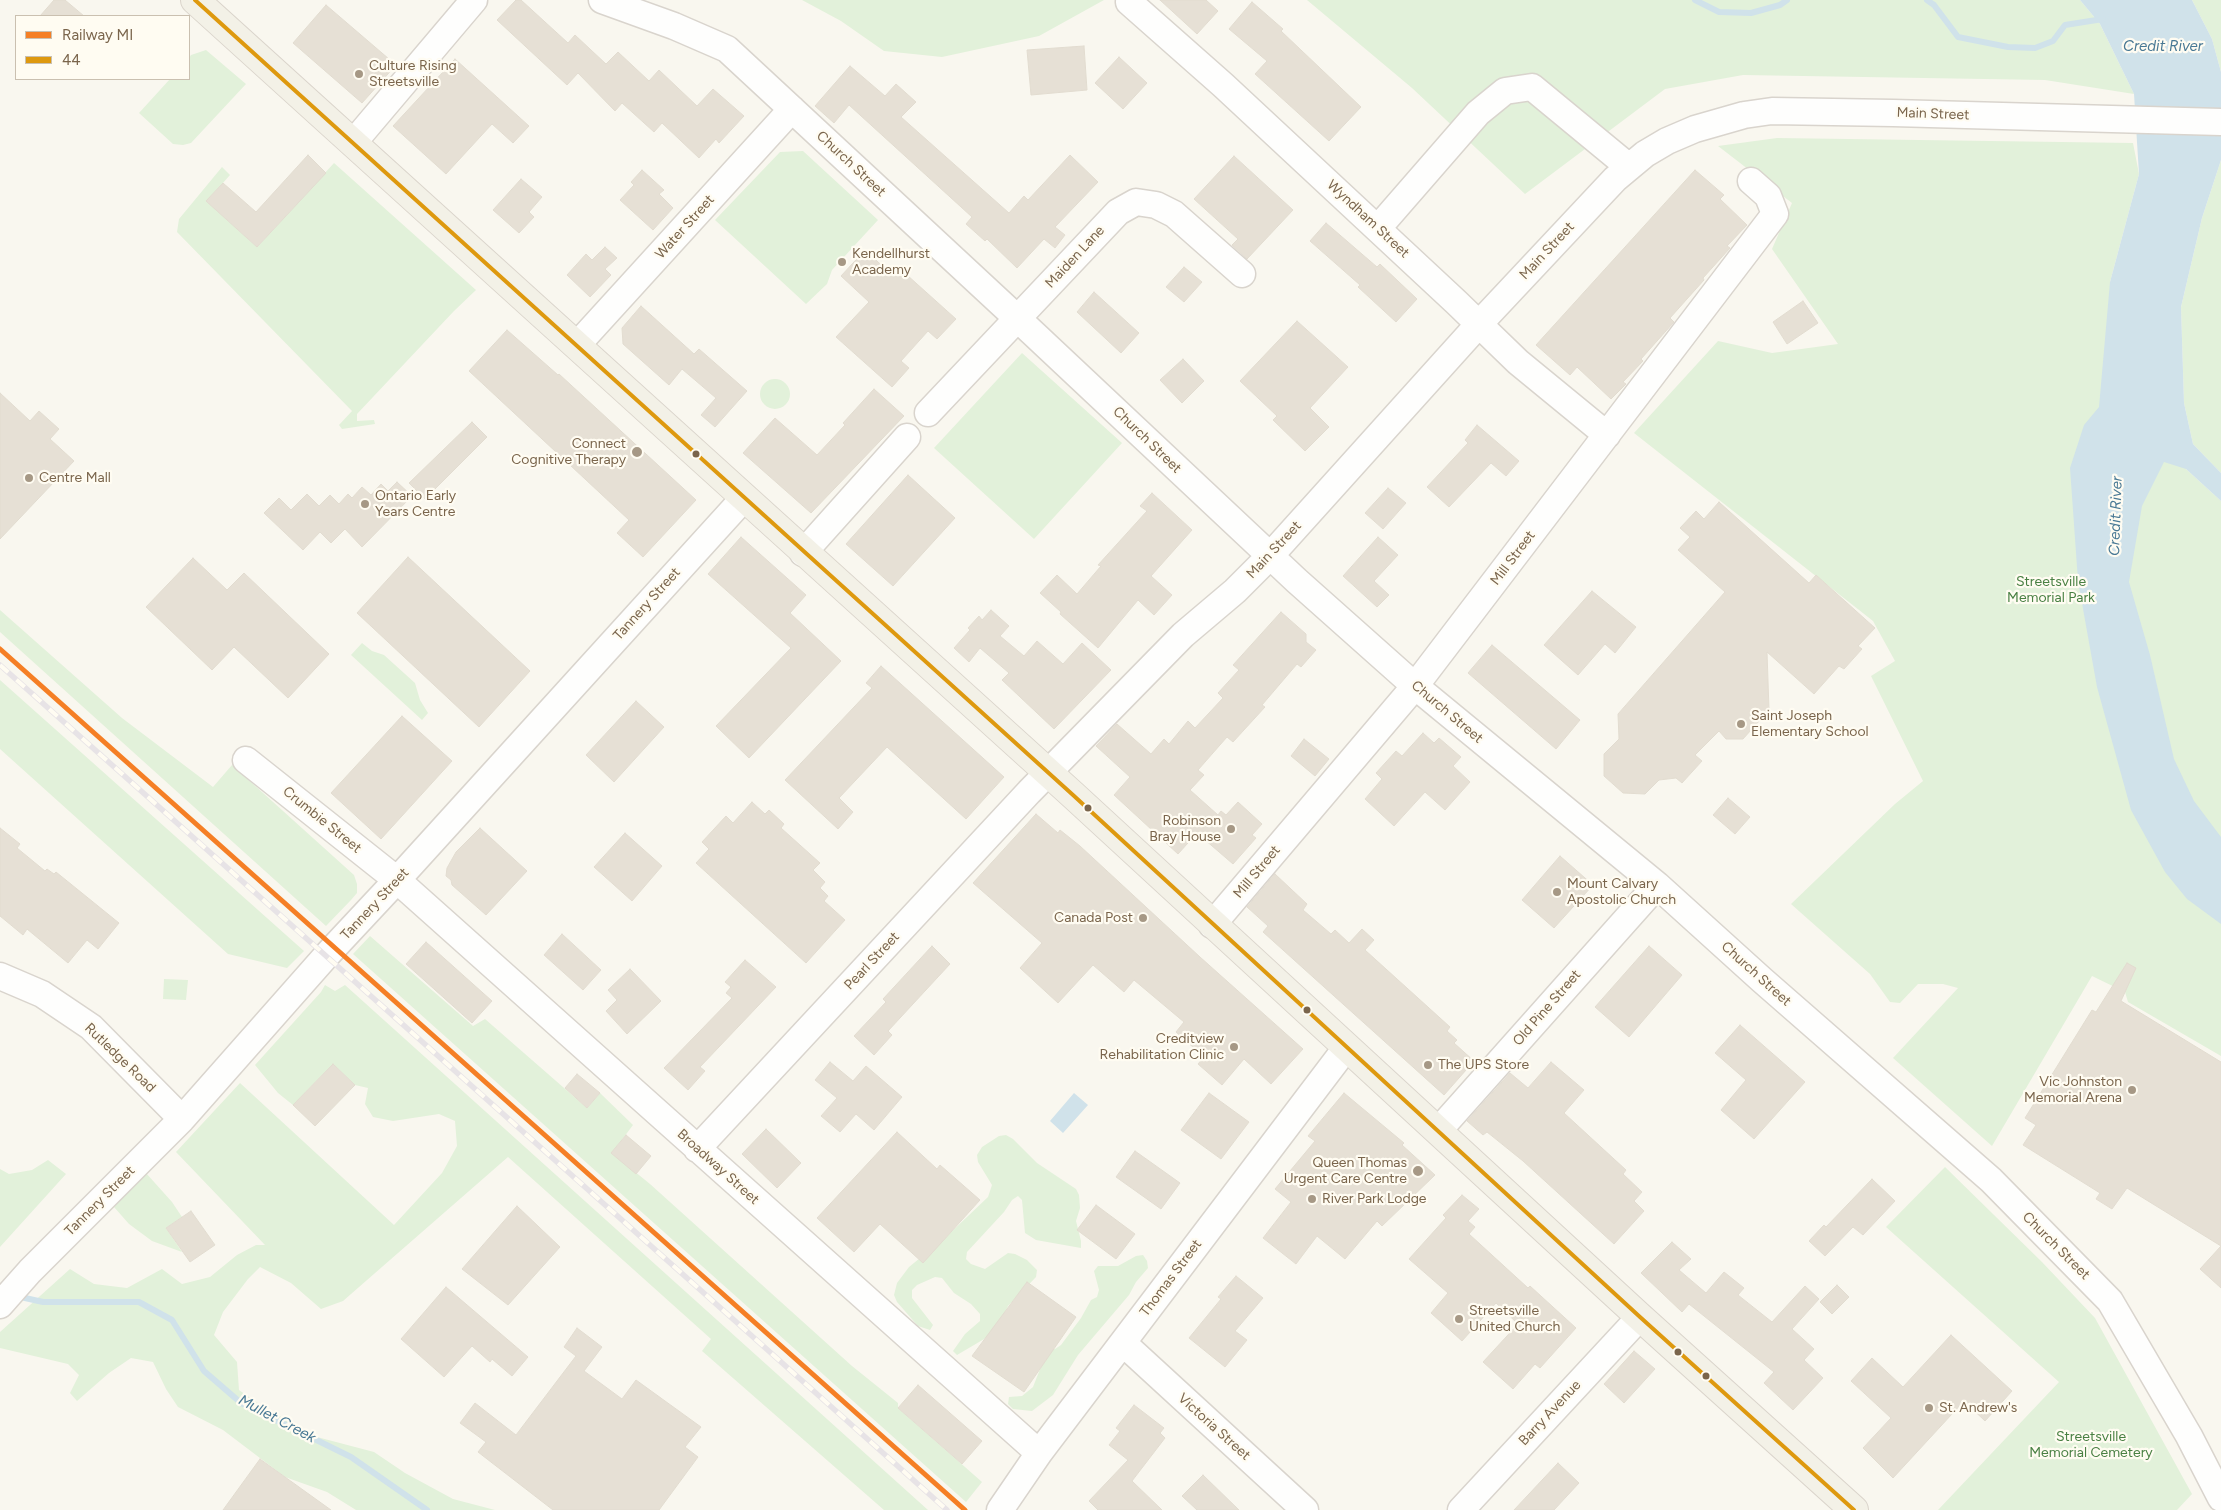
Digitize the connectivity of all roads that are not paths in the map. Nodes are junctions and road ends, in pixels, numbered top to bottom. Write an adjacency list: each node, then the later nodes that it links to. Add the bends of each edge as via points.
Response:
1 (195, 0): 7 (main road)
2 (474, 0): 7 (street)
3 (602, 0): 5 (street, Church Street, via 726,49)
4 (1129, 2): 10 (street, Wyndham Street)
5 (792, 110): 12 (street, Church Street); 14 (street, Water Street)
6 (2221, 122): 8 (street, Main Street, via 1772,111 1695,129 1644,154)
7 (353, 143): 14 (main road)
8 (1629, 167): 10 (street, via 1532,86 1505,91 1478,113); 13 (street, Main Street, via 1615,178)
9 (1751, 181): 16 (street, Mill Street, via 1768,196 1775,214)
10 (1378, 228): 13 (street, Wyndham Street)
11 (1242, 274): 12 (street, Maiden Lane, via 1174,214 1156,205 1136,202 1118,212)
12 (1018, 319): 15 (street, Maiden Lane); 20 (street, Church Street)
13 (1480, 324): 16 (street, Wyndham Street, via 1518,362); 20 (street, Main Street)
14 (577, 345): 18 (main road)
15 (928, 413)
16 (1607, 435): 21 (street, Mill Street)
17 (907, 437): 19 (street)
18 (744, 498): 19 (main road); 24 (street, Tannery Street)
19 (803, 553): 23 (main road)
20 (1270, 556): 21 (street, Church Street); 23 (street, Main Street, via 1235,592 1183,635)
21 (1415, 686): 25 (street, Church Street); 26 (street, Mill Street)
22 (246, 760): 24 (street, Crumbie Street)
23 (1048, 773): 26 (main road); 31 (street, Pearl Street)
24 (397, 880): 29 (street, Tannery Street); 31 (street, Broadway Street)
25 (1657, 885): 30 (street, Old Pine Street); 36 (street, Church Street, via 1991,1180 2104,1293 2189,1436)
26 (1212, 925): 28 (main road)
27 (0, 976): 29 (street, Rutledge Road, via 42,994 91,1027)
28 (1346, 1048): 30 (main road); 34 (street, Thomas Street)
29 (182, 1119): 32 (street, Tannery Street)
30 (1438, 1132): 33 (main road)
31 (697, 1149): 35 (street, Broadway Street)
32 (0, 1305)
33 (1640, 1317): 39 (street, Barry Avenue); 40 (main road)
34 (1123, 1343): 35 (street, Thomas Street); 38 (street, Victoria Street)
35 (1039, 1454): 37 (street, Thomas Street)
36 (2221, 1498)
37 (1000, 1510)
38 (1305, 1510)
39 (1461, 1510)
40 (1854, 1510)

